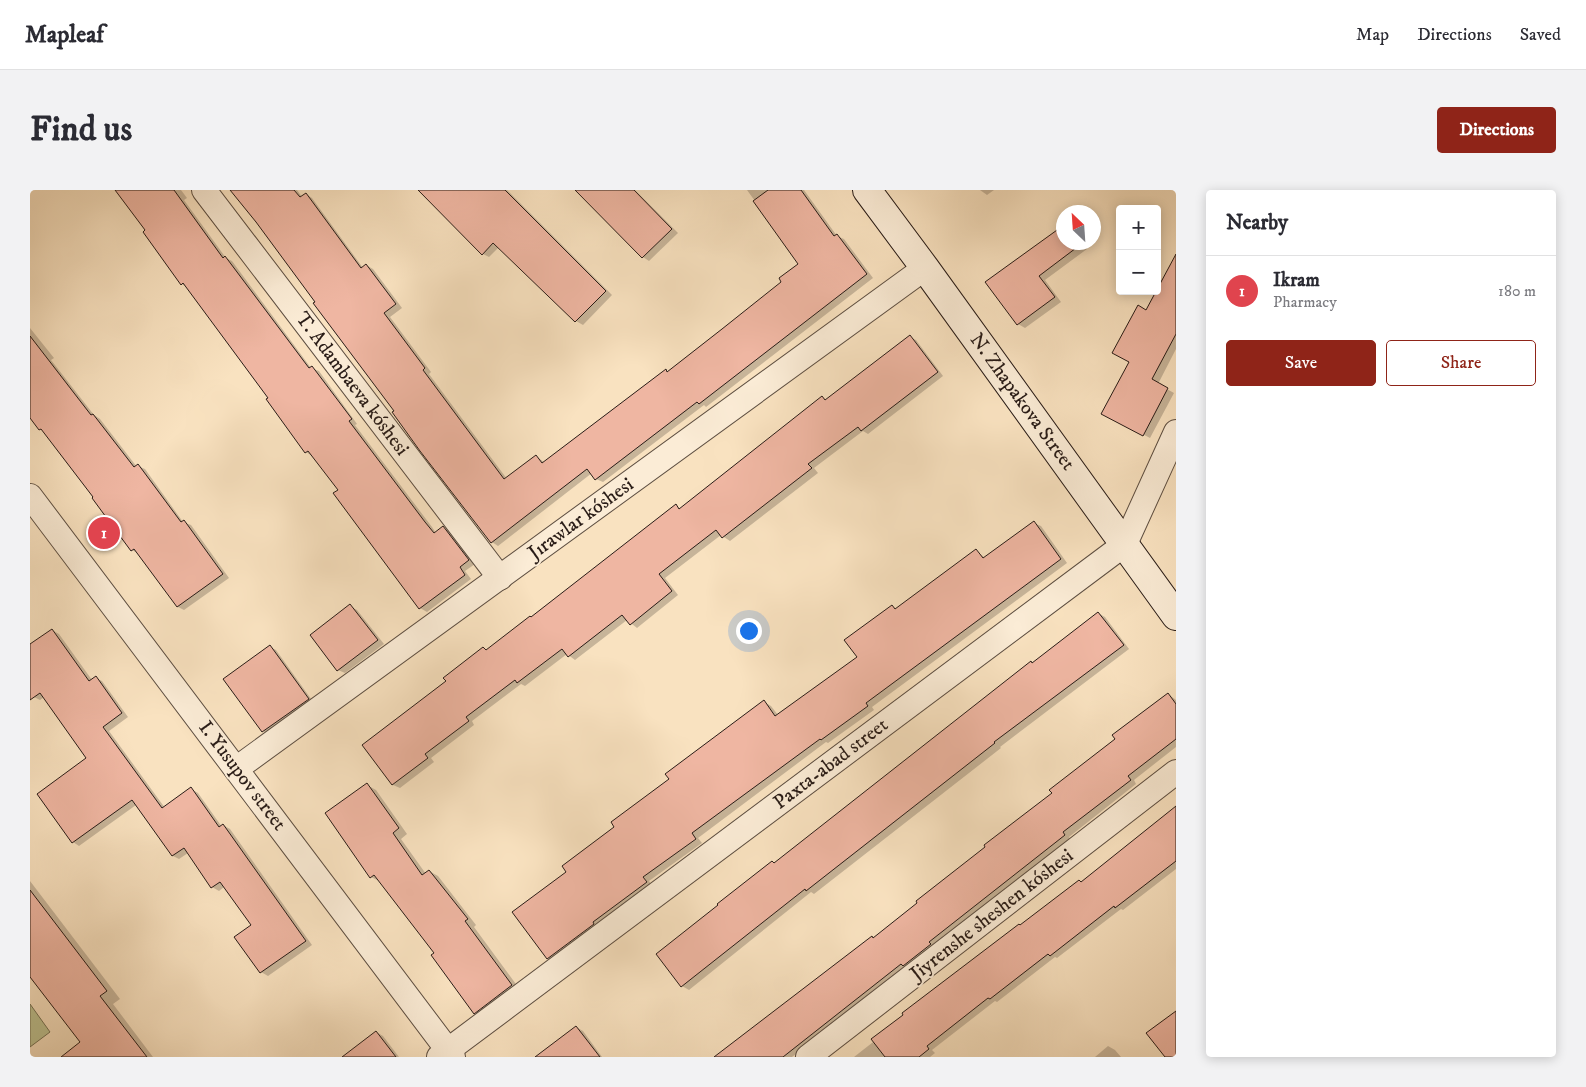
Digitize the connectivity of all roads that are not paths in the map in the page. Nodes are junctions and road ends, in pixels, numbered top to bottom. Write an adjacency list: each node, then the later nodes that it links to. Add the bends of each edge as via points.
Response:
1 (204, 190): 7 (street, T. Adambaeva kóshesi)
2 (867, 190): 3 (main road, N. Zhapakova Street)
3 (926, 268): 6 (main road, N. Zhapakova Street); 7 (street, Jırawlar kóshesi)
4 (1176, 432): 6 (street, Paxta-abad street)
5 (30, 496): 9 (street, I. Yusupov street)
6 (1125, 544): 8 (main road, N. Zhapakova Street); 11 (street, Paxta-abad street)
7 (500, 578): 9 (street, Jırawlar kóshesi)
8 (1176, 616)
9 (236, 769): 11 (street, I. Yusupov street)
10 (1176, 772): 12 (street, Jiyrenshe sheshen kóshesi)
11 (446, 1055)
12 (808, 1057)

